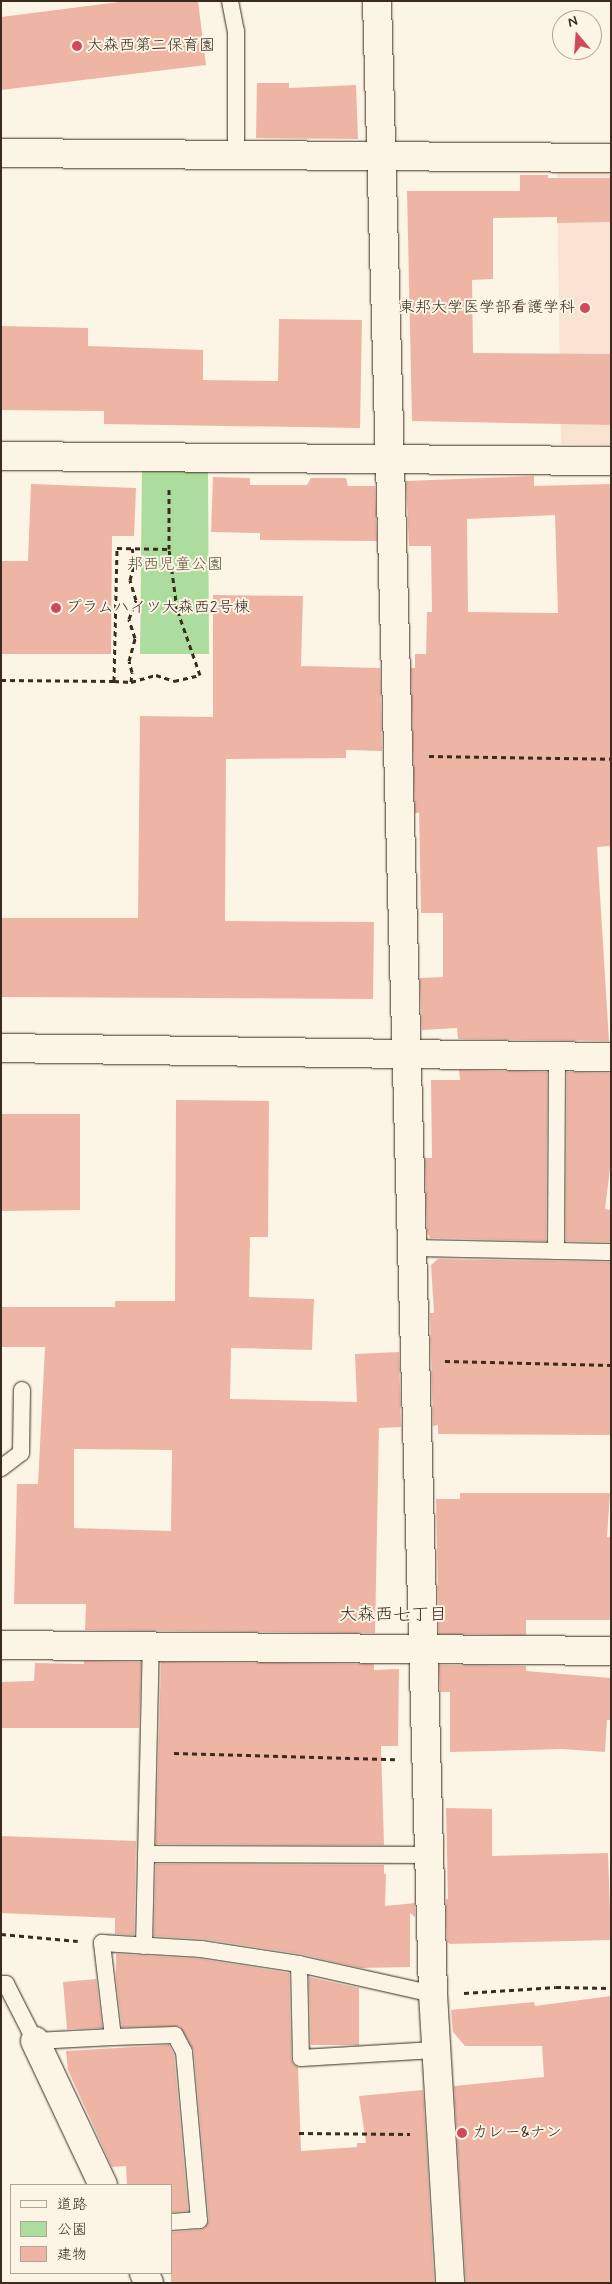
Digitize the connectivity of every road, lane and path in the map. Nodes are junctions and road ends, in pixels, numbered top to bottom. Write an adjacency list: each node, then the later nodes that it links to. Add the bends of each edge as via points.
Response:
1 (230, 1): 4 (lane, via 236,31)
2 (377, 1): 5 (street)
3 (1, 153): 4 (street)
4 (236, 155): 5 (street)
5 (381, 157): 6 (street); 9 (street)
6 (611, 158)
7 (1, 456): 8 (street)
8 (170, 458): 9 (street); 12 (path)
9 (389, 458): 10 (street); 16 (street)
10 (611, 461)
11 (132, 548): 12 (path); 14 (path, via 117,548); 15 (path, via 135,561 130,580 136,600 130,619 135,638 129,661)
12 (168, 549): 15 (path, via 177,609 200,675 174,681 156,675)
13 (1, 680): 14 (path)
14 (114, 681): 15 (path)
15 (131, 682)
16 (398, 756): 17 (path); 19 (street)
17 (611, 760)
18 (1, 1048): 19 (street)
19 (407, 1055): 20 (street); 22 (street)
20 (557, 1056): 21 (street); 23 (lane)
21 (611, 1057)
22 (412, 1248): 23 (lane); 25 (street)
23 (556, 1251): 24 (lane)
24 (611, 1252)
25 (414, 1360): 26 (path); 31 (street)
26 (611, 1365)
27 (22, 1390): 28 (lane, via 21,1453)
28 (1, 1468)
29 (1, 1646): 30 (street)
30 (151, 1647): 31 (street); 33 (lane)
31 (422, 1649): 32 (street); 34 (street)
32 (611, 1651)
33 (148, 1753): 34 (path); 35 (lane)
34 (431, 1778): 36 (street)
35 (146, 1854): 36 (lane); 39 (lane)
36 (428, 1855): 43 (street)
37 (1, 1934): 38 (path)
38 (102, 1943): 39 (lane); 44 (lane)
39 (144, 1946): 40 (lane, via 201,1950)
40 (299, 1964): 43 (lane); 46 (lane, via 301,2058)
41 (1, 1984): 45 (lane, via 6,1984)
42 (611, 1988): 43 (path, via 556,1987)
43 (432, 1994): 46 (street)
44 (113, 2036): 45 (lane); 50 (lane, via 175,2035 184,2052 199,2220)
45 (35, 2041): 49 (street)
46 (435, 2050): 48 (street)
47 (299, 2133): 48 (path)
48 (441, 2134): 51 (street)
49 (103, 2184)
50 (172, 2222)
51 (450, 2283)

